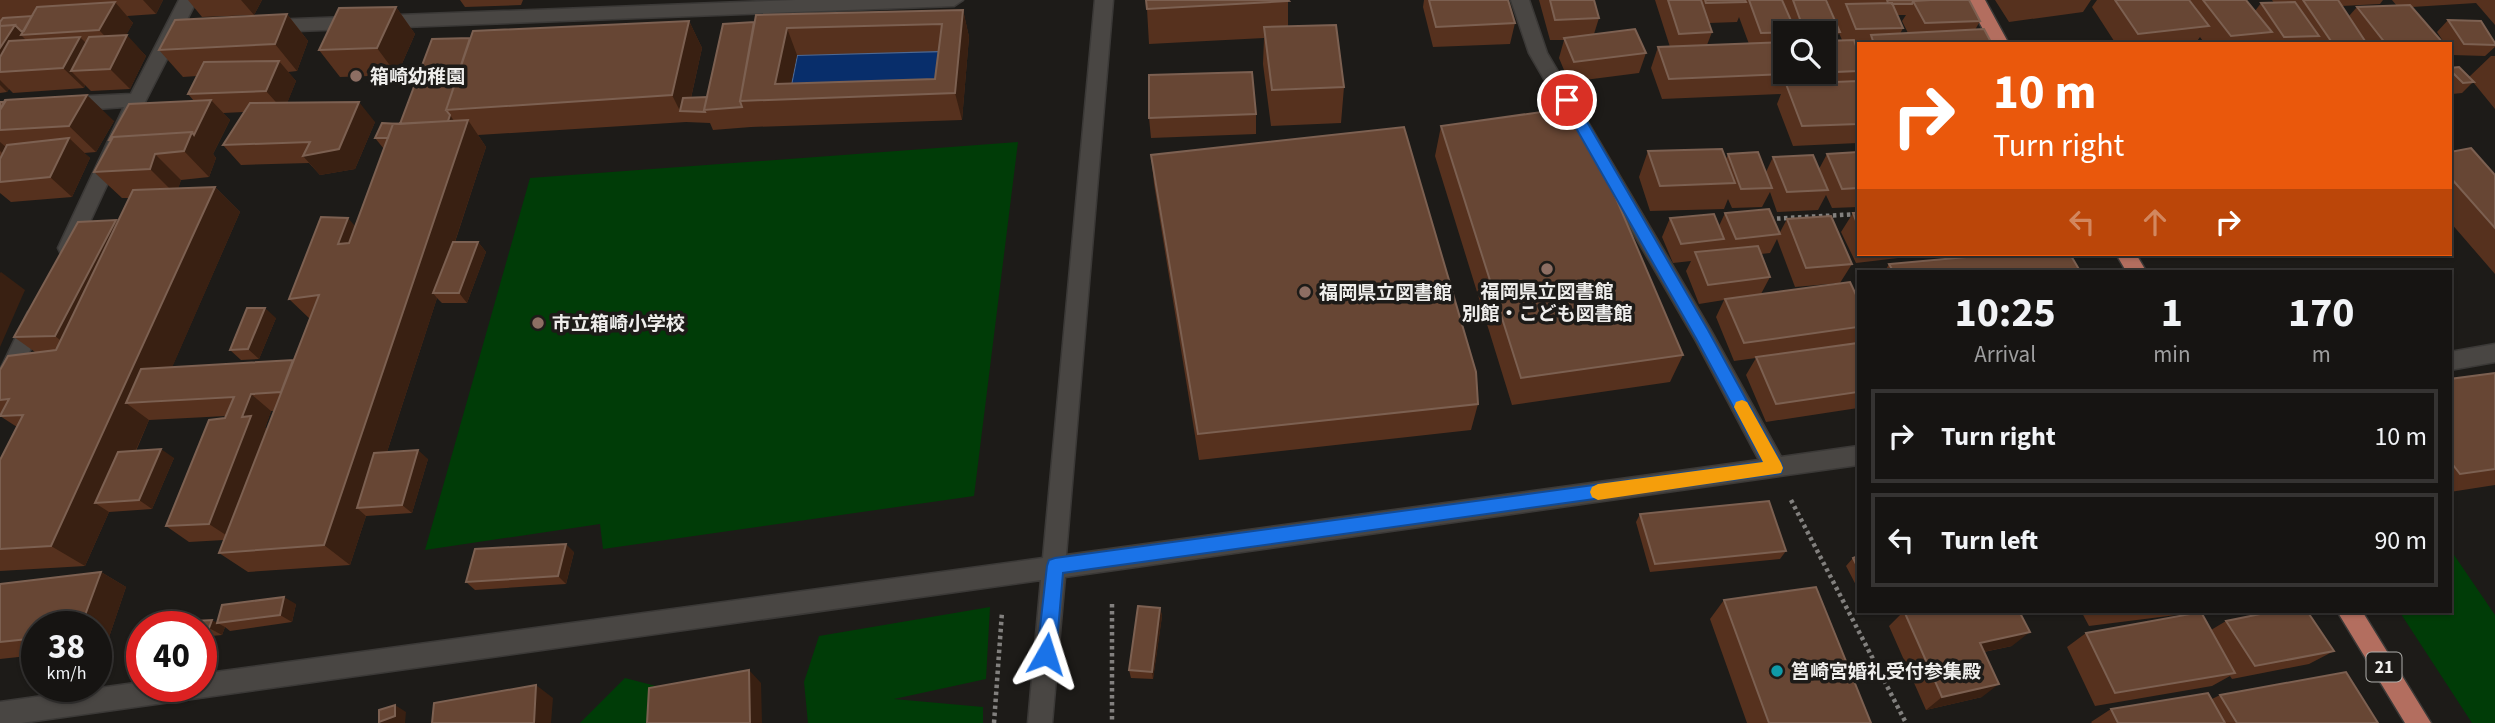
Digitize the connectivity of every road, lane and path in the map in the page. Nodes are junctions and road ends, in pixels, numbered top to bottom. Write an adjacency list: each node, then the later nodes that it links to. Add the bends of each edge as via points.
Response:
1 (188, 0): 10 (street)
2 (452, 0): 7 (street)
3 (954, 0): 7 (street)
4 (1104, 0): 23 (street)
5 (1520, 0): 22 (street, via 1538,53)
6 (1976, 0): 11 (main road)
7 (444, 20): 8 (street)
8 (254, 26)
9 (200, 29): 10 (street)
10 (173, 30): 12 (street)
11 (1999, 42)
12 (137, 100): 13 (street); 16 (street)
13 (55, 104)
14 (1857, 214): 15 (path)
15 (1763, 220)
16 (62, 260)
17 (45, 297): 20 (street)
18 (2495, 353): 19 (street)
19 (2452, 361)
20 (2, 386)
21 (1857, 456): 22 (street)
22 (1775, 468): 23 (street); 33 (path)
23 (1055, 566): 27 (street); 31 (street)
24 (1112, 604): 32 (path)
25 (1002, 611): 30 (path)
26 (2350, 613): 34 (main road, 21)
27 (217, 684)
28 (126, 696): 29 (street)
29 (0, 714)
30 (994, 723)
31 (1040, 723)
32 (1112, 723)
33 (1906, 723)
34 (2419, 723)

